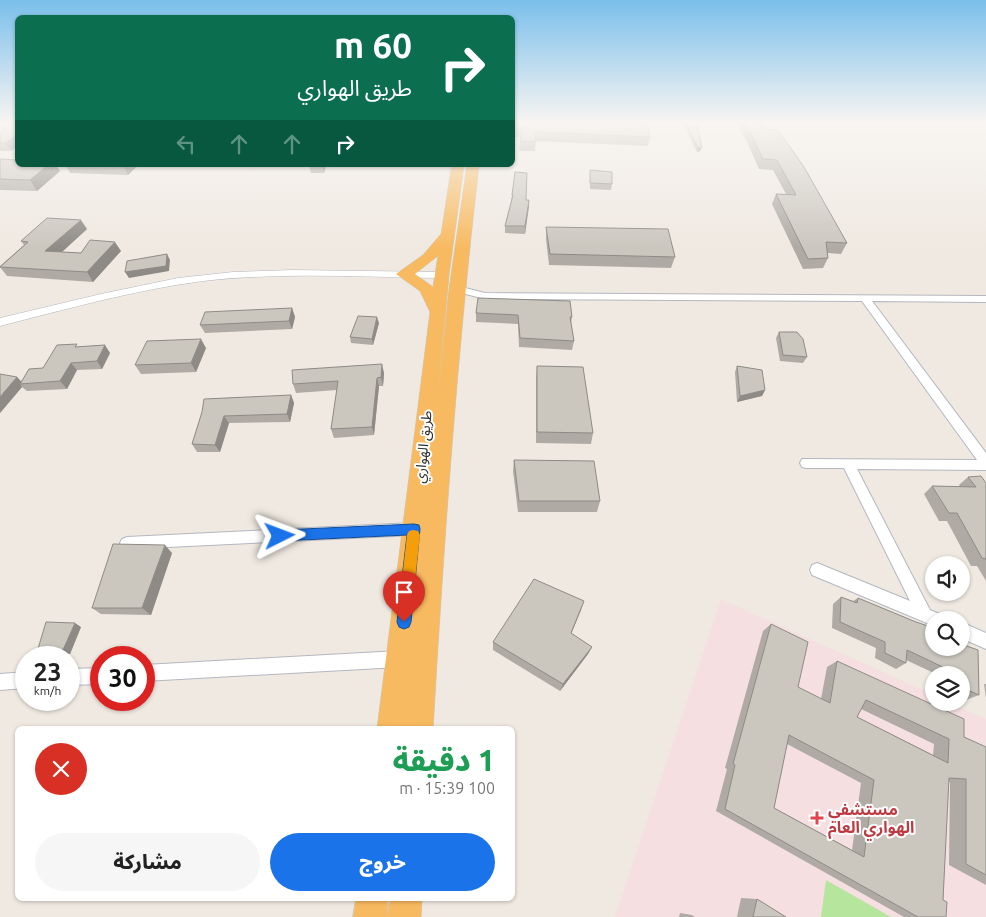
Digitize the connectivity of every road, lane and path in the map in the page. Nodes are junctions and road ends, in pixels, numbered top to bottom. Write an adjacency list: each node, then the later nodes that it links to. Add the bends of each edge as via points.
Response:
1 (458, 167): 3 (highway, طريق الهواري)
2 (473, 167): 6 (highway, طريق الهواري)
3 (447, 236): 4 (highway, via 427,260); 5 (highway, طريق الهواري)
4 (403, 274): 5 (street); 10 (highway, via 427,288); 11 (street, via 260,274 202,278 135,290)
5 (442, 275): 10 (highway, طريق الهواري)
6 (457, 289): 7 (street); 10 (highway, طريق الهواري)
7 (485, 296): 8 (street); 10 (street)
8 (865, 298): 9 (street); 14 (street)
9 (986, 299)
10 (446, 311): 15 (highway, طريق الهواري); 27 (highway, طريق الهواري)
11 (0, 322)
12 (806, 463): 13 (street)
13 (848, 464): 14 (street); 18 (street)
14 (986, 464)
15 (414, 529): 16 (street); 22 (highway, طريق الهواري)
16 (127, 543)
17 (818, 570): 19 (street)
18 (927, 611)
19 (925, 615)
20 (970, 634): 21 (street)
21 (986, 641)
22 (400, 659): 23 (street); 26 (highway, طريق الهواري)
23 (155, 672)
24 (15, 681): 25 (street)
25 (0, 682)
26 (392, 726)
27 (419, 726)
28 (372, 901): 30 (highway)
29 (406, 901): 31 (highway)
30 (370, 917)
31 (404, 917)

